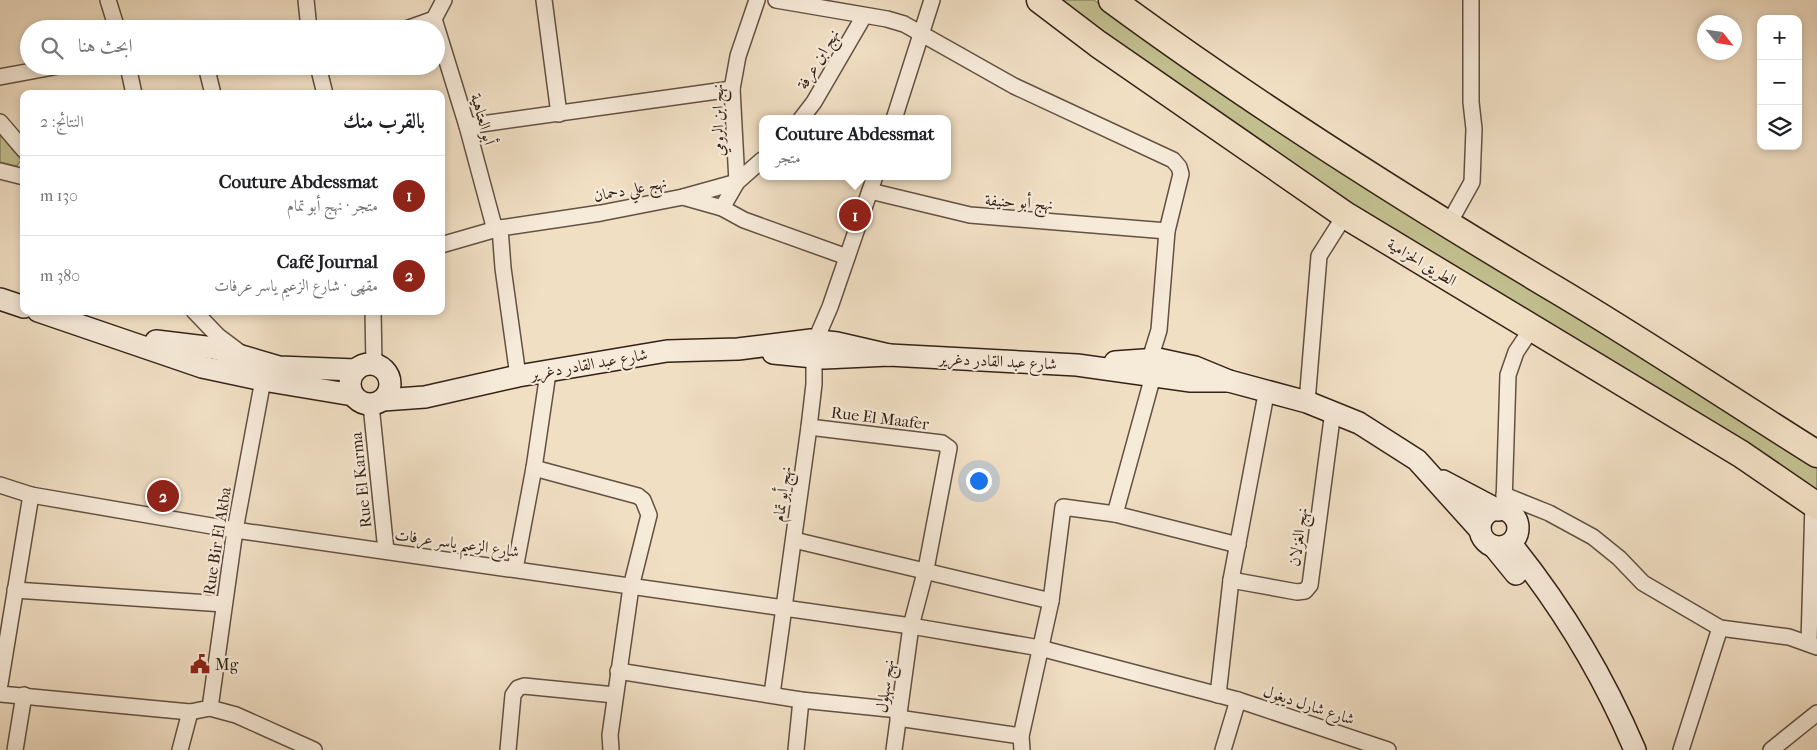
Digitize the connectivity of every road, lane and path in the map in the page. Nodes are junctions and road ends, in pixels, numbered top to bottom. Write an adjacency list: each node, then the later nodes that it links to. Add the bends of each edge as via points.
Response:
1 (108, 0): 13 (street)
2 (306, 0): 14 (street)
3 (444, 0): 12 (street)
4 (544, 0): 26 (street)
5 (757, 0): 22 (street, نهج ابن الرومي, via 738,56)
6 (776, 0): 11 (street)
7 (932, 0): 15 (street)
8 (1040, 0): 40 (highway, الطريق الحزامية, via 1098,44)
9 (1112, 0): 41 (highway, via 1298,131)
10 (1471, 0): 41 (street, via 1472,182)
11 (864, 16): 15 (street, via 904,24); 27 (street, نهج ابن عرفة)
12 (434, 19)
13 (115, 20)
14 (307, 20)
15 (920, 36): 28 (street); 43 (street, via 1014,86 1173,160 1182,174)
16 (445, 55): 30 (street, أبو العتاهية)
17 (20, 73): 21 (street)
18 (130, 75): 23 (street)
19 (208, 75): 24 (street)
20 (320, 75): 25 (street)
21 (0, 77)
22 (732, 89): 26 (street); 36 (street, نهج ابن الرومي)
23 (133, 90)
24 (212, 90)
25 (324, 90)
26 (559, 114): 30 (street)
27 (804, 115)
28 (895, 115)
29 (0, 122): 31 (street)
30 (467, 126): 42 (street, أبو العتاهية)
31 (20, 145)
32 (759, 163): 36 (street)
33 (0, 171): 34 (street)
34 (20, 176)
35 (874, 180): 37 (street, نهج أبو تمام)
36 (736, 182): 38 (street); 39 (street)
37 (870, 191): 43 (street, نهج أبو حنيفة, via 970,215); 45 (street, نهج أبو تمام)
38 (684, 197): 39 (street, نهج علي دحمان); 42 (street, نهج علي دحمان)
39 (722, 208): 45 (street, نهج علي دحمان, via 744,220)
40 (1345, 215): 50 (highway, الطريق الحزامية); 62 (street, via 1319,256)
41 (1448, 225): 66 (highway)
42 (497, 229): 44 (street, نهج علي دحمان); 57 (street, أبو العتاهية)
43 (1167, 230): 55 (street)
44 (445, 244)
45 (847, 257): 51 (street, نهج أبو تمام)
46 (50, 315): 52 (main road, شارع عبد القادر دغرير, via 114,336)
47 (194, 315): 52 (street)
48 (197, 315): 53 (street, via 218,336)
49 (373, 315): 54 (street)
50 (1532, 328): 71 (highway, الطريق الحزامية, via 1741,454); 72 (street, via 1516,352 1508,375)
51 (820, 349): 55 (main road, شارع عبد القادر دغرير); 56 (main road, شارع عبد القادر دغرير, via 667,351); 64 (street, نهج أبو تمام)
52 (200, 357): 53 (main road, شارع عبد القادر دغرير); 58 (main road, شارع عبد القادر دغرير)
53 (248, 357): 54 (main road, شارع عبد القادر دغرير, via 278,367)
54 (371, 368): 60 (main road, شارع عبد القادر دغرير); 61 (main road, via 351,377 350,386); 61 (main road, via 389,377 391,385 389,393)
55 (1157, 368): 59 (main road, شارع عبد القادر دغرير, via 1195,367 1229,381); 73 (street)
56 (548, 373): 57 (main road, شارع عبد القادر دغرير); 67 (street)
57 (518, 376): 60 (main road, شارع عبد القادر دغرير)
58 (263, 380): 61 (main road, شارع عبد القادر دغرير); 74 (street, Rue Bir El Akba)
59 (1267, 389): 62 (main road, شارع عبد القادر دغرير); 77 (street)
60 (441, 392): 61 (main road, شارع عبد القادر دغرير, via 425,397)
61 (369, 400): 79 (street, Rue El Karma)
62 (1307, 402): 63 (main road, شارع عبد القادر دغرير)
63 (1333, 411): 68 (main road, شارع عبد القادر دغرير, via 1390,441); 82 (street, نهج الغزلان, via 1310,585 1305,591 1297,592)
64 (809, 427): 65 (street, Rue El Maafer); 76 (street, نهج أبو تمام)
65 (946, 445): 81 (street, نهج سهلول, via 949,453)
66 (1817, 454)
67 (534, 468): 80 (street); 83 (street, via 643,500 648,514)
68 (1433, 476): 72 (main road, شارع عبد القادر دغرير); 75 (main road, شارع عبد القادر دغرير)
69 (0, 485): 70 (street, شارع الزعيم ياسر عرفات)
70 (32, 495): 74 (street, شارع الزعيم ياسر عرفات); 84 (street)
71 (1815, 504): 90 (street)
72 (1502, 505): 75 (main road, via 1487,514); 78 (main road, شارع عبد القادر دغرير, via 1514,516 1517,533); 89 (street, via 1550,513 1593,537 1643,582)
73 (1115, 514): 77 (street); 85 (street, via 1062,507)
74 (235, 530): 79 (street, شارع الزعيم ياسر عرفات); 86 (street, Rue Bir El Akba)
75 (1480, 530): 78 (main road, شارع عبد القادر دغرير, via 1484,540)
76 (794, 540): 81 (street); 87 (street, نهج أبو تمام)
77 (1238, 545): 82 (street)
78 (1502, 545): 116 (main road, via 1571,651); 117 (main road, via 1552,598 1606,687)
79 (386, 551): 80 (street, شارع الزعيم ياسر عرفات)
80 (515, 569): 83 (street, شارع الزعيم ياسر عرفات)
81 (926, 569): 85 (street); 88 (street, نهج سهلول)
82 (1231, 580): 98 (street)
83 (630, 586): 87 (street, شارع الزعيم ياسر عرفات); 92 (street)
84 (16, 590): 86 (street); 93 (street)
85 (1052, 600): 91 (street)
86 (224, 604): 101 (street, Rue Bir El Akba)
87 (783, 608): 88 (street, شارع الزعيم ياسر عرفات); 95 (street, نهج أبو تمام)
88 (911, 626): 91 (street, شارع الزعيم ياسر عرفات); 104 (street, نهج سهلول)
89 (1720, 628): 90 (street); 118 (street)
90 (1813, 645)
91 (1040, 648): 98 (street, شارع شارل ديغول); 105 (street)
92 (618, 671): 95 (street); 97 (street)
93 (0, 684)
94 (0, 694): 96 (street)
95 (772, 694): 99 (street)
96 (24, 695): 102 (street); 107 (street)
97 (615, 695): 110 (street, via 518,688 513,694); 111 (street)
98 (1218, 695): 100 (street, شارع شارل ديغول)
99 (801, 700): 104 (street); 112 (street)
100 (1238, 700): 114 (street); 115 (street, شارع شارل ديغول)
101 (210, 708): 102 (street); 109 (street, via 263,726)
102 (190, 712): 108 (street)
103 (1817, 713): 106 (street)
104 (898, 714): 105 (street); 113 (street, نهج سهلول)
105 (1021, 743)
106 (1775, 749)
107 (15, 750)
108 (180, 750)
109 (314, 750)
110 (508, 750)
111 (611, 750)
112 (796, 750)
113 (894, 750)
114 (1223, 750)
115 (1388, 750)
116 (1621, 750)
117 (1635, 750)
118 (1681, 750)

